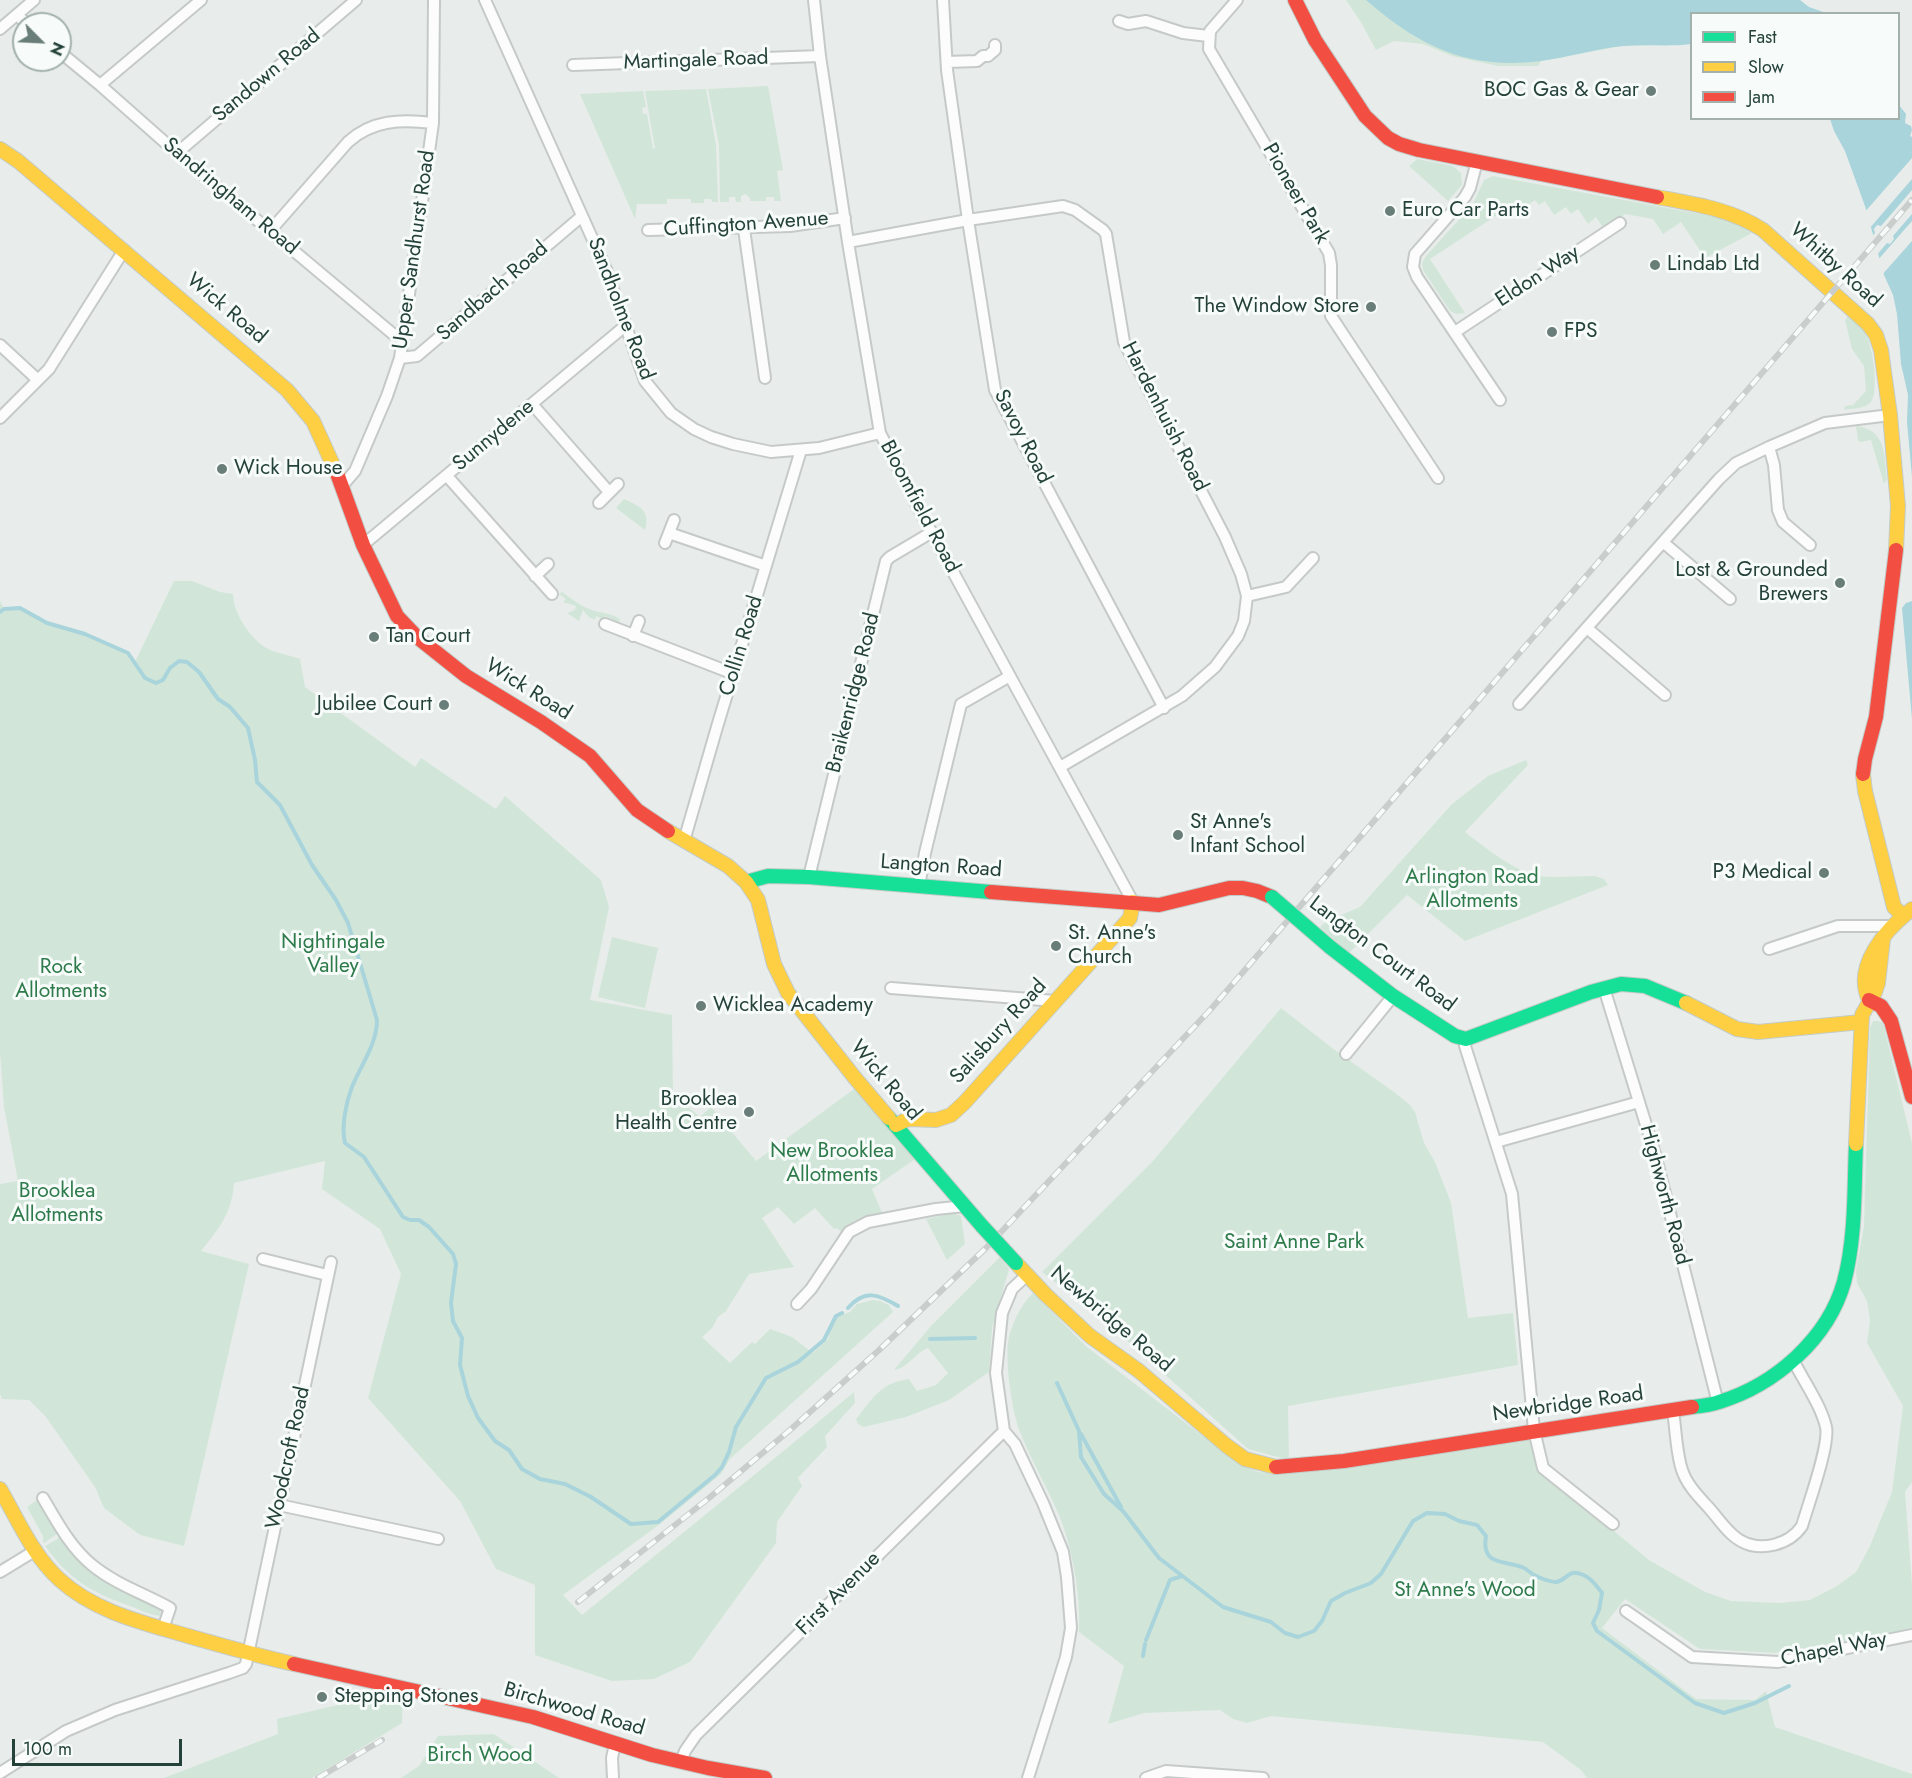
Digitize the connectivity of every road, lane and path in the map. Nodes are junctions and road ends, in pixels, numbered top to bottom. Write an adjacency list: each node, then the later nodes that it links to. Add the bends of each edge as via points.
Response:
1 (34, 0): 10 (street)
2 (201, 0): 20 (street)
3 (356, 0): 23 (street, Sandown Road)
4 (434, 0): 21 (street, Upper Sandhurst Road)
5 (485, 0): 25 (street, Sandholme Road)
6 (814, 0): 16 (street, Bloomfield Road)
7 (943, 0): 19 (street, Savoy Road)
8 (1237, 0): 14 (street)
9 (1295, 0): 24 (street, Whitby Road, via 1315,40 1365,117 1378,130 1399,144)
10 (20, 12)
11 (12, 18): 13 (street)
12 (1119, 21): 14 (street, via 1148,22)
13 (0, 29)
14 (1208, 36): 49 (street, Pioneer Park, via 1211,53 1329,254 1331,316)
15 (995, 45): 19 (street, via 990,57)
16 (820, 56): 18 (street, Martingale Road); 26 (street, Bloomfield Road)
17 (72, 62): 20 (street, Sandringham Road)
18 (573, 65)
19 (947, 66): 27 (street, Savoy Road)
20 (100, 85): 23 (street, Sandringham Road)
21 (433, 123): 31 (street, via 395,122 360,131); 36 (street, Upper Sandhurst Road)
22 (0, 149): 33 (street, Wick Road)
23 (177, 153): 31 (street, Sandringham Road)
24 (1477, 161): 35 (street, via 1465,197 1415,254 1413,267); 43 (street, Whitby Road, via 1717,209 1749,221 1876,335)
25 (582, 216): 34 (street, Sandholme Road, via 606,269); 38 (street, Sandbach Road, via 417,356)
26 (845, 218): 29 (street, Cuffington Avenue); 32 (street, Bloomfield Road)
27 (968, 220): 32 (street, Hardenhuish Road); 64 (street, Hardenhuish Road, via 1063,206 1075,210 1106,234 1124,342 1224,537); 74 (street, Savoy Road, via 995,390)
28 (1620, 223): 35 (street, Eldon Way)
29 (744, 229): 30 (street, Cuffington Avenue); 39 (street)
30 (648, 230)
31 (270, 231): 36 (street, Sandringham Road, via 393,334)
32 (848, 242): 45 (street, Bloomfield Road)
33 (124, 250): 40 (street, via 49,369); 51 (street, Wick Road, via 287,390 313,421)
34 (625, 326): 42 (street, Sunnydene); 47 (street, Sandholme Road, via 645,381 671,413 694,429 733,444 771,452)
35 (1455, 332): 41 (street)
36 (404, 336): 38 (street, Upper Sandhurst Road)
37 (0, 345): 40 (street)
38 (400, 358): 51 (street, Upper Sandhurst Road, via 355,471)
39 (765, 378)
40 (38, 380): 44 (street)
41 (1500, 400)
42 (532, 404): 48 (street, Sunnydene); 52 (street)
43 (1890, 415): 46 (street, via 1825,423); 81 (street, Whitby Road, via 1897,526 1876,717 1863,774 1894,907)
44 (0, 418)
45 (880, 433): 47 (street, Sandholme Road); 55 (street, Bloomfield Road)
46 (1769, 447): 56 (street, via 1736,463); 58 (street, via 1783,522)
47 (801, 450): 61 (street, Collin Road)
48 (447, 476): 57 (street, Sunnydene); 62 (street)
49 (1438, 478)
50 (618, 483): 52 (street)
51 (342, 486): 57 (street, Wick Road)
52 (609, 492): 53 (street)
53 (599, 503)
54 (674, 520): 61 (street, via 667,538)
55 (932, 532): 71 (street, Bloomfield Road); 77 (street, Braikenridge Road, via 886,561)
56 (1664, 543): 65 (street); 68 (street)
57 (363, 545): 76 (street, Wick Road, via 388,601 417,637 466,676 590,756 637,810)
58 (1810, 545)
59 (1313, 558): 64 (street, via 1286,587)
60 (548, 564): 62 (street)
61 (766, 566): 70 (street, Collin Road)
62 (535, 576): 63 (street)
63 (552, 594)
64 (1247, 596): 74 (street, Hardenhuish Road, via 1244,621 1231,648 1215,667)
65 (1730, 599)
66 (639, 621): 69 (street)
67 (605, 624): 69 (street)
68 (1587, 628): 72 (street); 73 (street)
69 (633, 636): 70 (street)
70 (734, 674): 76 (street, Collin Road)
71 (1010, 676): 75 (street, Bloomfield Road); 79 (street, via 961,704)
72 (1665, 695)
73 (1519, 704)
74 (1164, 708): 75 (street, Hardenhuish Road)
75 (1060, 767): 80 (street, Bloomfield Road)
76 (684, 841): 78 (street, Wick Road, via 728,866)
77 (809, 877): 78 (street, Langton Road, via 768,876); 79 (street, Langton Road)
78 (746, 882): 94 (street, Wick Road, via 758,900 774,964 788,993)
79 (919, 886): 80 (street, Langton Road)
80 (1133, 902): 86 (street, Langton Court Road, bridge, via 1159,904 1222,888 1257,889); 88 (street, Salisbury Road, via 1130,918)
81 (1907, 912): 82 (street, Newbridge Road)
82 (1891, 926): 83 (street, via 1838,926); 87 (street, Newbridge Road, via 1883,939 1876,990)
83 (1769, 948)
84 (891, 988): 88 (street)
85 (1604, 988): 89 (street, via 1621,984 1645,986 1737,1029 1758,1032); 90 (street); 93 (street, Highworth Road)
86 (1393, 996): 90 (street, Langton Court Road); 91 (street)
87 (1869, 1000): 89 (street, Newbridge Road); 92 (street, via 1881,1006 1891,1021)
88 (1055, 1001): 94 (street, Salisbury Road, via 951,1115 936,1120 908,1119)
89 (1862, 1022): 102 (street, Newbridge Road, via 1847,1271 1830,1316)
90 (1466, 1039): 95 (street, Langton Court Road)
91 (1346, 1054)
92 (1912, 1097)
93 (1639, 1102): 95 (street); 103 (street, Highworth Road)
94 (896, 1125): 96 (street, Wick Road)
95 (1496, 1142): 105 (street, Langton Court Road, via 1512,1194)
96 (964, 1206): 100 (street, Wick Road, bridge); 101 (street, via 868,1222 849,1232)
97 (263, 1259): 99 (street)
98 (331, 1262): 99 (street, Woodcroft Road)
99 (327, 1275): 109 (street, Woodcroft Road)
100 (1027, 1275): 105 (street, Newbridge Road, via 1090,1336 1139,1371 1227,1446 1256,1463 1280,1468 1344,1461); 106 (street, via 1012,1289 1002,1313 996,1373)
101 (797, 1304)
102 (1793, 1360): 103 (street, Newbridge Road, via 1768,1380); 104 (street, via 1827,1429 1826,1445 1802,1526 1787,1541 1764,1546 1740,1541 1696,1494 1682,1470)
103 (1718, 1403): 104 (street, Newbridge Road)
104 (1673, 1411): 105 (street, Newbridge Road)
105 (1534, 1430): 110 (street, Langton Court Road, via 1543,1468)
106 (1004, 1431): 119 (street, First Avenue, via 696,1735); 123 (street, via 1015,1444 1063,1552 1071,1628 1066,1657)
107 (0, 1489): 112 (street, Birchwood Road)
108 (43, 1498): 115 (street, via 64,1533 93,1566 170,1608)
109 (279, 1505): 111 (street); 117 (street, Woodcroft Road)
110 (1613, 1524)
111 (438, 1539)
112 (36, 1550): 113 (street); 115 (street, Birchwood Road, via 49,1570 69,1588 92,1602)
113 (0, 1572)
114 (1626, 1611): 116 (street, Chapel Way, via 1692,1657 1778,1662)
115 (163, 1629): 117 (street, Birchwood Road)
116 (1912, 1635)
117 (248, 1654): 118 (street, Birchwood Road, via 536,1718); 120 (street, via 243,1668 115,1710 66,1731)
118 (615, 1744): 119 (street, Birchwood Road); 121 (street)
119 (681, 1762): 122 (street, Birchwood Road)
120 (0, 1773)
121 (613, 1778)
122 (765, 1778)
123 (1028, 1778)
124 (1146, 1778): 125 (street, via 1166,1771)
125 (1263, 1778)

